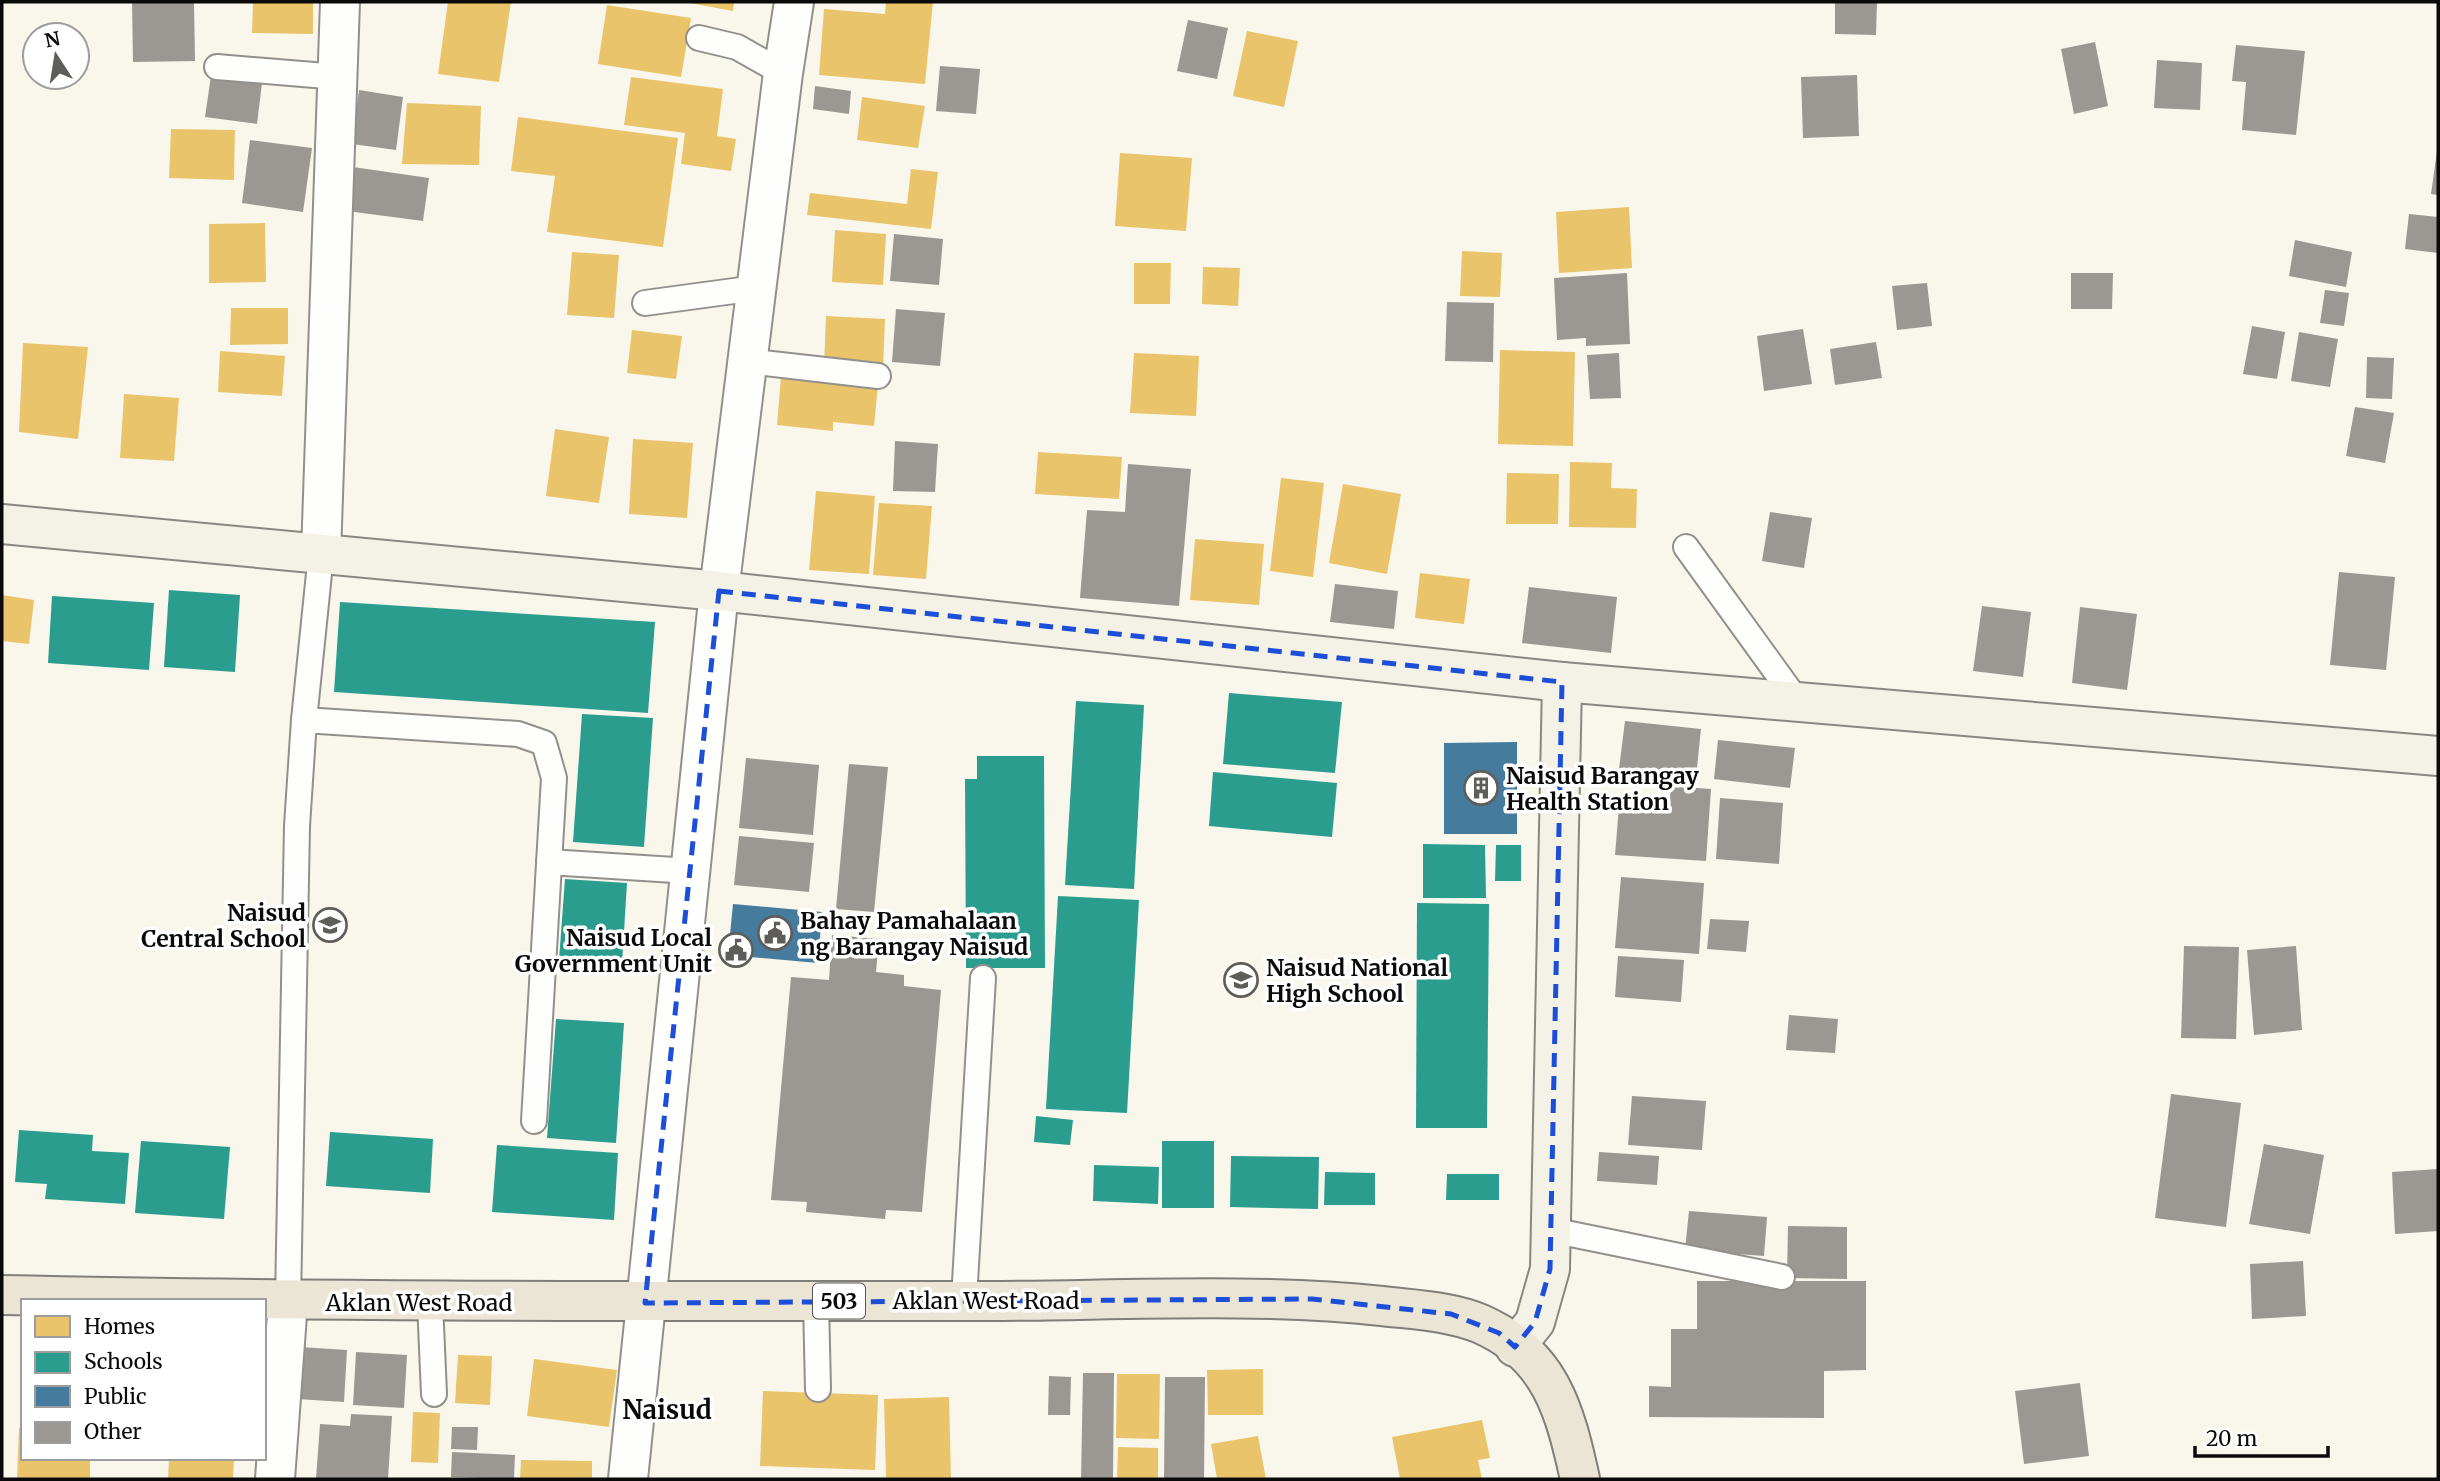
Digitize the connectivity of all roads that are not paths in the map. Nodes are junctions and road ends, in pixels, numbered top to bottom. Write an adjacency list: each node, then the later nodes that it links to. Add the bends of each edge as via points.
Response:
1 (340, 2): 6 (street)
2 (794, 2): 5 (street)
3 (699, 38): 5 (lane, via 737,47)
4 (217, 67): 6 (lane)
5 (783, 73): 7 (street)
6 (338, 77): 13 (street)
7 (755, 288): 8 (lane); 9 (street)
8 (645, 303)
9 (747, 360): 10 (lane); 14 (street)
10 (877, 376)
11 (2, 524): 13 (street)
12 (1686, 547): 16 (lane)
13 (321, 554): 14 (street); 17 (lane)
14 (719, 591): 15 (street); 20 (street)
15 (1562, 682): 16 (street); 23 (street)
16 (1798, 702): 18 (street)
17 (304, 720): 19 (lane, via 518,734 544,743 554,778); 29 (lane, via 297,826)
18 (2438, 756)
19 (549, 862): 20 (lane); 22 (lane)
20 (690, 871): 32 (street)
21 (983, 978): 27 (lane)
22 (534, 1121)
23 (1551, 1230): 24 (lane); 33 (street, via 1550,1269 1535,1322)
24 (1782, 1277)
25 (2, 1295): 26 (main road, Aklan West Road / 503)
26 (193, 1299)
27 (964, 1299): 30 (main road, Aklan West Road / 503); 33 (main road, Aklan West Road / 503, via 1312,1299 1451,1314 1499,1333)
28 (266, 1301): 29 (main road, Aklan West Road / 503)
29 (288, 1301): 31 (main road, Aklan West Road / 503); 36 (street)
30 (816, 1301): 32 (main road, Aklan West Road / 503); 34 (lane)
31 (430, 1302): 32 (main road, Aklan West Road / 503); 35 (lane)
32 (645, 1303): 37 (street)
33 (1515, 1347): 38 (main road, Aklan West Road / 503, via 1549,1379 1560,1401)
34 (818, 1389)
35 (433, 1394)
36 (275, 1479)
37 (628, 1479)
38 (1580, 1479)

